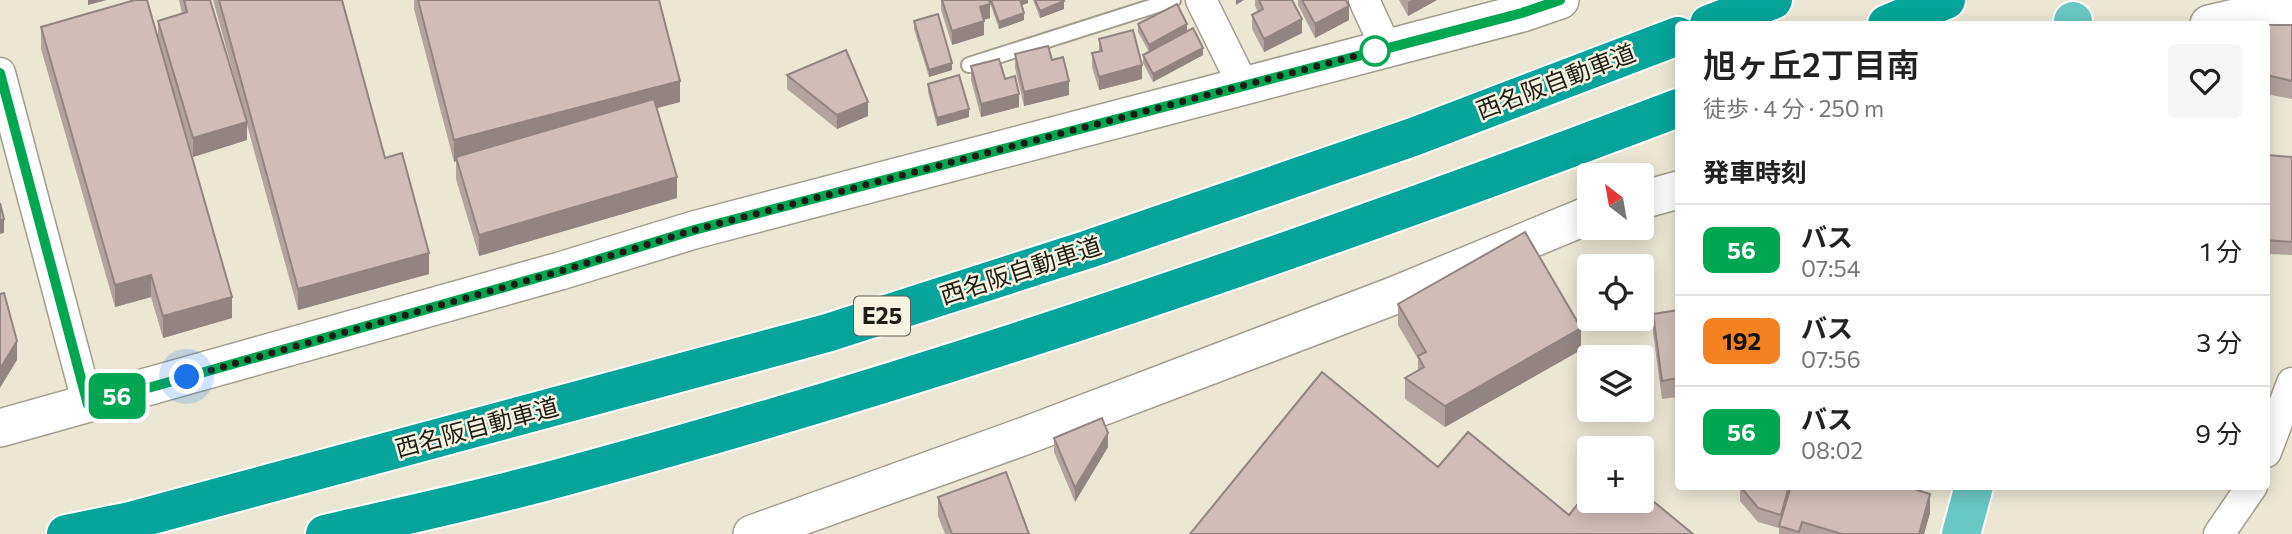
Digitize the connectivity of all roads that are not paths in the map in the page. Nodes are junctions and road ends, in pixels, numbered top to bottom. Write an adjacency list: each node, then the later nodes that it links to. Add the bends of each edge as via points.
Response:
1 (1173, 0): 13 (lane)
2 (1202, 0): 15 (street)
3 (1364, 0): 12 (street)
4 (1560, 0): 12 (street)
5 (1773, 0): 8 (highway)
6 (1945, 0): 9 (highway)
7 (2292, 5): 10 (street)
8 (1717, 21)
9 (1894, 21)
10 (2222, 21)
11 (1675, 37): 26 (highway, 西名阪自動車道 / E25, via 1374,150 827,333)
12 (1386, 48): 15 (street)
13 (969, 65)
14 (0, 73): 21 (street)
15 (1243, 85): 21 (street, via 694,230)
16 (1675, 109): 27 (highway, via 1333,235 854,393 579,473)
17 (1675, 191): 18 (street)
18 (1654, 197)
19 (1577, 220): 28 (street, via 1380,301)
20 (2292, 383): 23 (street)
21 (88, 405): 22 (street)
22 (0, 428)
23 (2270, 441)
24 (1973, 490): 29 (main road)
25 (2249, 490): 30 (street)
26 (66, 534)
27 (325, 534)
28 (752, 534)
29 (1961, 534)
30 (2218, 534)

